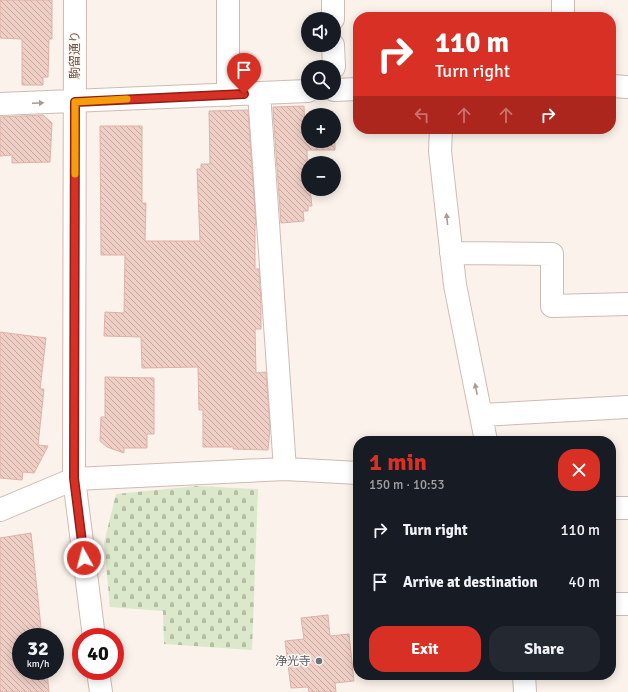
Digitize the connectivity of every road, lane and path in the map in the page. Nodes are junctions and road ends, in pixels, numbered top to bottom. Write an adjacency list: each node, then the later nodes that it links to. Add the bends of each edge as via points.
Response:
1 (75, 0): 14 (street, 駒留通り)
2 (228, 0): 13 (street)
3 (333, 0): 5 (street)
4 (563, 0): 6 (street)
5 (333, 12)
6 (562, 12)
7 (616, 86): 8 (street)
8 (628, 87)
9 (353, 89): 10 (street)
10 (341, 90)
11 (301, 91): 12 (street)
12 (259, 93): 13 (street); 22 (street)
13 (228, 95): 14 (street)
14 (75, 102): 15 (street, one-way to 14); 24 (street, 駒留通り)
15 (0, 104)
16 (441, 134): 17 (street, one-way to 16, via 440,151)
17 (451, 253): 18 (street, via 552,254 552,306); 20 (street, one-way to 17)
18 (628, 304)
19 (628, 407): 20 (street)
20 (481, 414): 21 (street)
21 (485, 436)
22 (285, 468): 23 (street); 24 (street)
23 (353, 473)
24 (74, 478): 27 (street); 30 (street, 駒留通り)
25 (616, 508): 26 (street)
26 (628, 508)
27 (0, 510)
28 (616, 604): 29 (street)
29 (628, 604)
30 (93, 628)
31 (99, 680): 33 (street)
32 (524, 680): 34 (street)
33 (101, 692)
34 (525, 692)

